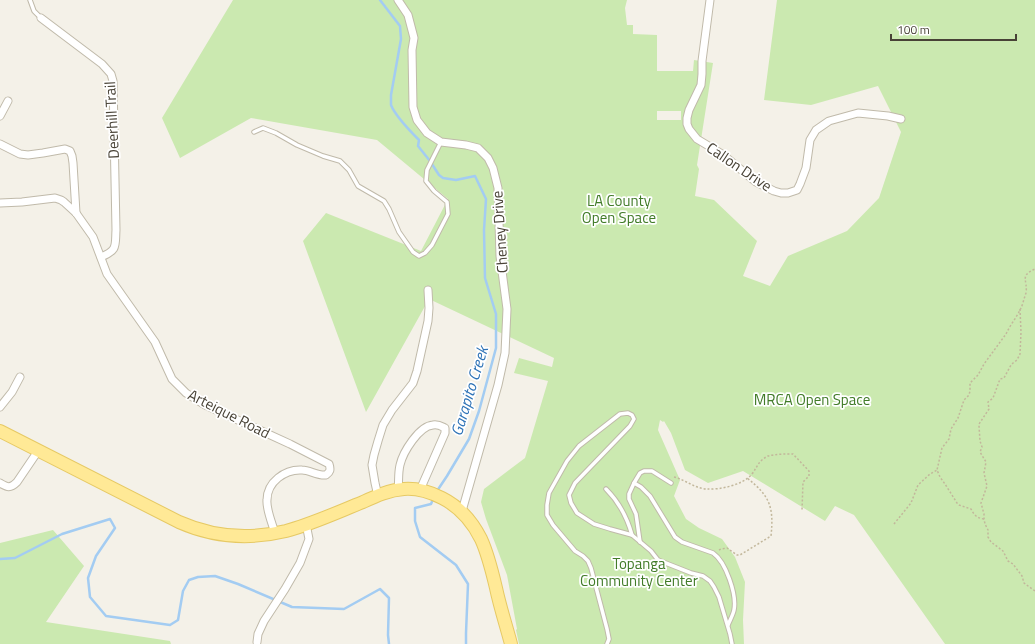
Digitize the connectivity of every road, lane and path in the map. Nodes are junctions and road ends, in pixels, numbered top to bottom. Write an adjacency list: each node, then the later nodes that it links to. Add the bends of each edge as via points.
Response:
1 (30, 0): 4 (lane, Deerhill Trail, via 34,11)
2 (398, 0): 9 (street, Cheney Drive, via 408,15 414,38 413,107 417,120 427,133)
3 (710, 0): 7 (street, Callon Drive, via 700,85 689,110 687,124 697,139 722,154 756,182 781,193 797,190 806,168 810,140 816,130 829,121 858,113)
4 (41, 18): 13 (street, Deerhill Trail, via 102,64 113,81 115,247 113,251)
5 (8, 101): 6 (street)
6 (0, 116)
7 (901, 118)
8 (254, 132): 9 (lane, via 262,128 340,162 349,170 358,186 384,201 399,232 413,252 419,256 432,245 448,214 447,202 426,181 427,170)
9 (441, 142): 32 (street, Cheney Drive, via 478,148 493,168 498,188 500,256 507,309 504,353 498,385)
10 (0, 144): 12 (street, via 28,155 65,149 70,151)
11 (0, 203): 12 (street, Arteique Road, via 55,198)
12 (76, 213): 13 (street, Arteique Road, via 93,237)
13 (101, 257): 36 (street, Arteique Road, via 107,274 155,342 172,379 186,393 205,405 329,464 330,472 326,476 299,470 287,472 274,481 266,500)
14 (1035, 269): 16 (path, via 1026,274 1026,292)
15 (428, 290): 30 (street, via 428,321 413,383 392,410 374,455 372,465)
16 (1020, 309): 21 (path, via 1006,334 970,383 969,395 964,400 949,439 942,448); 33 (path, via 1020,354 1004,378 1000,379 993,398 988,402 989,409 979,424 982,447 980,452 986,462 984,476 987,486 981,503)
17 (20, 377): 18 (street)
18 (0, 407)
19 (0, 431): 20 (main road)
20 (38, 451): 24 (street, via 15,485 10,487); 36 (main road, via 179,522 200,530 233,536)
21 (938, 470): 33 (path, via 957,503 971,509 976,517); 35 (path, via 918,485 911,503)
22 (664, 478): 23 (path, via 675,477 697,488 707,489 736,485); 25 (lane, via 652,471 644,471); 26 (lane)
23 (747, 478): 31 (path, via 762,460 770,456 793,454 809,471 809,476 803,482); 39 (path, via 764,494 771,506 771,536 740,556 727,548)
24 (0, 483)
25 (634, 483): 38 (lane, via 629,499 636,514); 39 (lane, via 650,496 676,537 682,542)
26 (671, 483)
27 (606, 489): 37 (lane, via 623,511)
28 (398, 490): 29 (main road); 29 (street, via 400,465 411,442 428,426 440,425 445,428 445,433); 30 (main road)
29 (423, 491): 32 (main road, via 442,498)
30 (378, 496): 34 (main road)
31 (802, 510)
32 (462, 511): 43 (main road, via 475,529 487,554)
33 (984, 519): 40 (path, via 991,542 1003,551 1008,561 1022,576 1024,583)
34 (306, 524): 36 (main road); 42 (street, via 309,539 300,563 259,630)
35 (894, 524)
36 (275, 533)
37 (632, 535): 38 (lane); 44 (lane, via 594,524 577,513 569,495 575,482 630,426 634,419 628,412 620,414 579,446 567,461 549,493 547,505 547,515 553,525 575,551 588,561 607,629)
38 (640, 542): 41 (lane, via 658,560 703,576 710,581 719,597)
39 (713, 553): 41 (lane, via 728,574 733,594 734,611)
40 (1035, 590)
41 (728, 625): 45 (lane)
42 (257, 642)
43 (510, 644)
44 (607, 644)
45 (732, 644)

